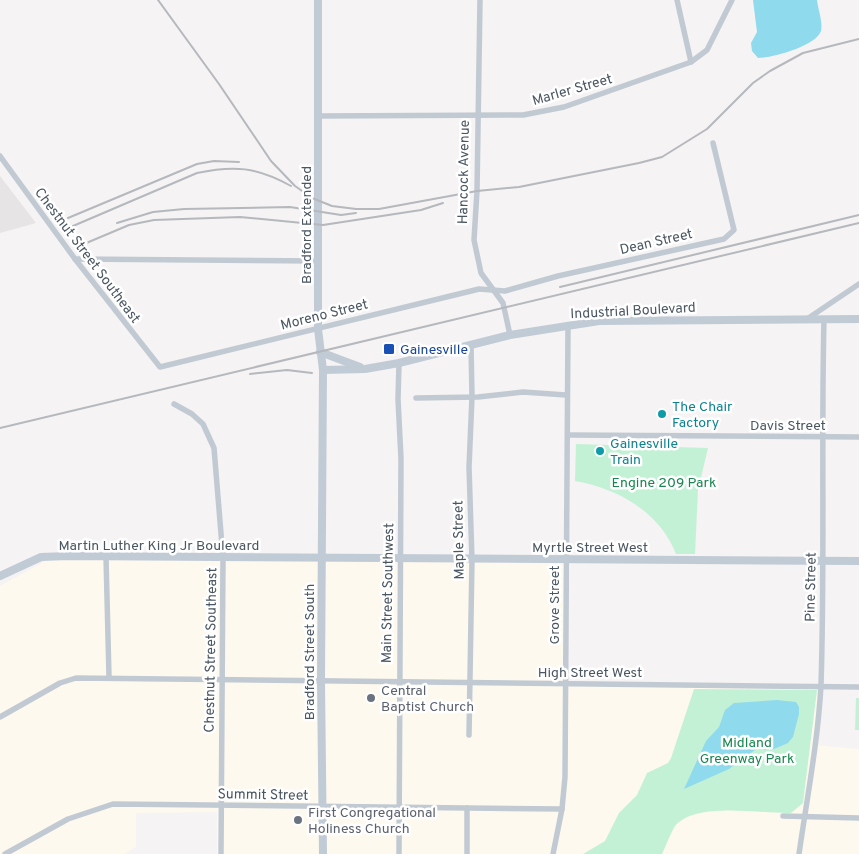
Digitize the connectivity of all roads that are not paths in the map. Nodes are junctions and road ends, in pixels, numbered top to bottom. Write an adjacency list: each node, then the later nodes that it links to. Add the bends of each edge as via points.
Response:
1 (318, 0): 6 (street, Bradford Extended)
2 (480, 0): 7 (street, Hancock Avenue)
3 (676, 0): 5 (street)
4 (732, 0): 5 (street, Marler Street, via 707,50)
5 (691, 62): 7 (street, Marler Street, via 564,107 523,116)
6 (318, 116): 7 (street, Marler Street); 11 (street, Bradford Extended)
7 (477, 116): 13 (street, Hancock Avenue, via 474,240 481,273)
8 (713, 144): 13 (street, Dean Street, via 734,230 724,239 558,276 530,286)
9 (0, 156): 10 (street, Chestnut Street Southeast)
10 (75, 259): 11 (street); 23 (street, Chestnut Street Southeast)
11 (319, 261): 18 (street, Bradford Extended)
12 (859, 284): 14 (street)
13 (494, 291): 18 (street, Moreno Street, via 471,291); 19 (street, Hancock Avenue, via 503,303)
14 (807, 319): 15 (street, Industrial Boulevard); 17 (street, Industrial Boulevard, via 640,320)
15 (824, 319): 16 (street, Industrial Boulevard); 31 (street, Pine Street)
16 (859, 319)
17 (568, 325): 19 (street, Industrial Boulevard); 26 (street, Grove Street)
18 (318, 329): 21 (street, Bradford Extended); 23 (street, Moreno Street)
19 (510, 335): 20 (street, Industrial Boulevard)
20 (470, 345): 22 (street, Industrial Boulevard); 27 (street, Maple Street)
21 (320, 352): 24 (street); 25 (street, Bradford Extended)
22 (399, 363): 24 (street, Industrial Boulevard); 37 (street, Main Street Southwest)
23 (160, 367)
24 (364, 369): 25 (street, Industrial Boulevard)
25 (322, 370): 33 (street, Bradford Extended)
26 (566, 395): 27 (street, via 524,392); 30 (street, Grove Street)
27 (472, 397): 28 (street); 39 (street, Maple Street, via 469,467)
28 (416, 398)
29 (174, 404): 35 (street, Chestnut Street Southeast, via 203,424 213,442)
30 (568, 436): 31 (street, Davis Street); 38 (street, Grove Street)
31 (822, 437): 32 (street, Davis Street); 40 (street, Pine Street)
32 (859, 437)
33 (322, 450): 36 (street, Bradford Street South)
34 (106, 557): 35 (street, Martin Luther King Jr Boulevard); 42 (street, Martin Luther King Jr Boulevard, via 41,556); 43 (street)
35 (223, 558): 36 (street, Martin Luther King Jr Boulevard); 44 (street, Chestnut Street Southeast)
36 (322, 558): 37 (street, Myrtle Street West); 45 (street, Bradford Street South)
37 (399, 559): 39 (street, Myrtle Street West); 46 (street, Main Street Southwest)
38 (567, 559): 39 (street, Myrtle Street West); 40 (street, Myrtle Street West); 48 (street, Grove Street)
39 (472, 560): 47 (street, Maple Street)
40 (824, 561): 41 (street, Myrtle Street West); 49 (street, Pine Street)
41 (859, 562)
42 (0, 576)
43 (109, 677): 44 (street, High Street West); 51 (street, High Street West, via 76,678 60,683)
44 (221, 681): 45 (street, High Street West); 53 (street, Chestnut Street Southeast)
45 (321, 682): 46 (street, High Street West); 54 (street, Bradford Street South)
46 (398, 683): 47 (street, High Street West); 55 (street, Main Street Southwest)
47 (470, 683): 48 (street, High Street West); 52 (street, Maple Street)
48 (566, 685): 49 (street, High Street West); 57 (street, Grove Street)
49 (820, 686): 50 (street, High Street West); 59 (street, Pine Street)
50 (859, 687)
51 (0, 718)
52 (469, 735)
53 (221, 805): 54 (street, Summit Street); 61 (street, Summit Street, via 113,804 68,819); 62 (street, Chestnut Street Southeast)
54 (322, 807): 55 (street, Summit Street); 63 (street, Bradford Street South)
55 (398, 808): 56 (street, Summit Street); 64 (street, Main Street Southwest)
56 (467, 808): 57 (street, Summit Street); 65 (street)
57 (562, 809): 66 (street, Grove Street)
58 (783, 816): 59 (street)
59 (804, 818): 60 (street); 67 (street, Pine Street)
60 (859, 818)
61 (4, 854)
62 (221, 854)
63 (323, 854)
64 (398, 854)
65 (467, 854)
66 (553, 854)
67 (799, 854)

